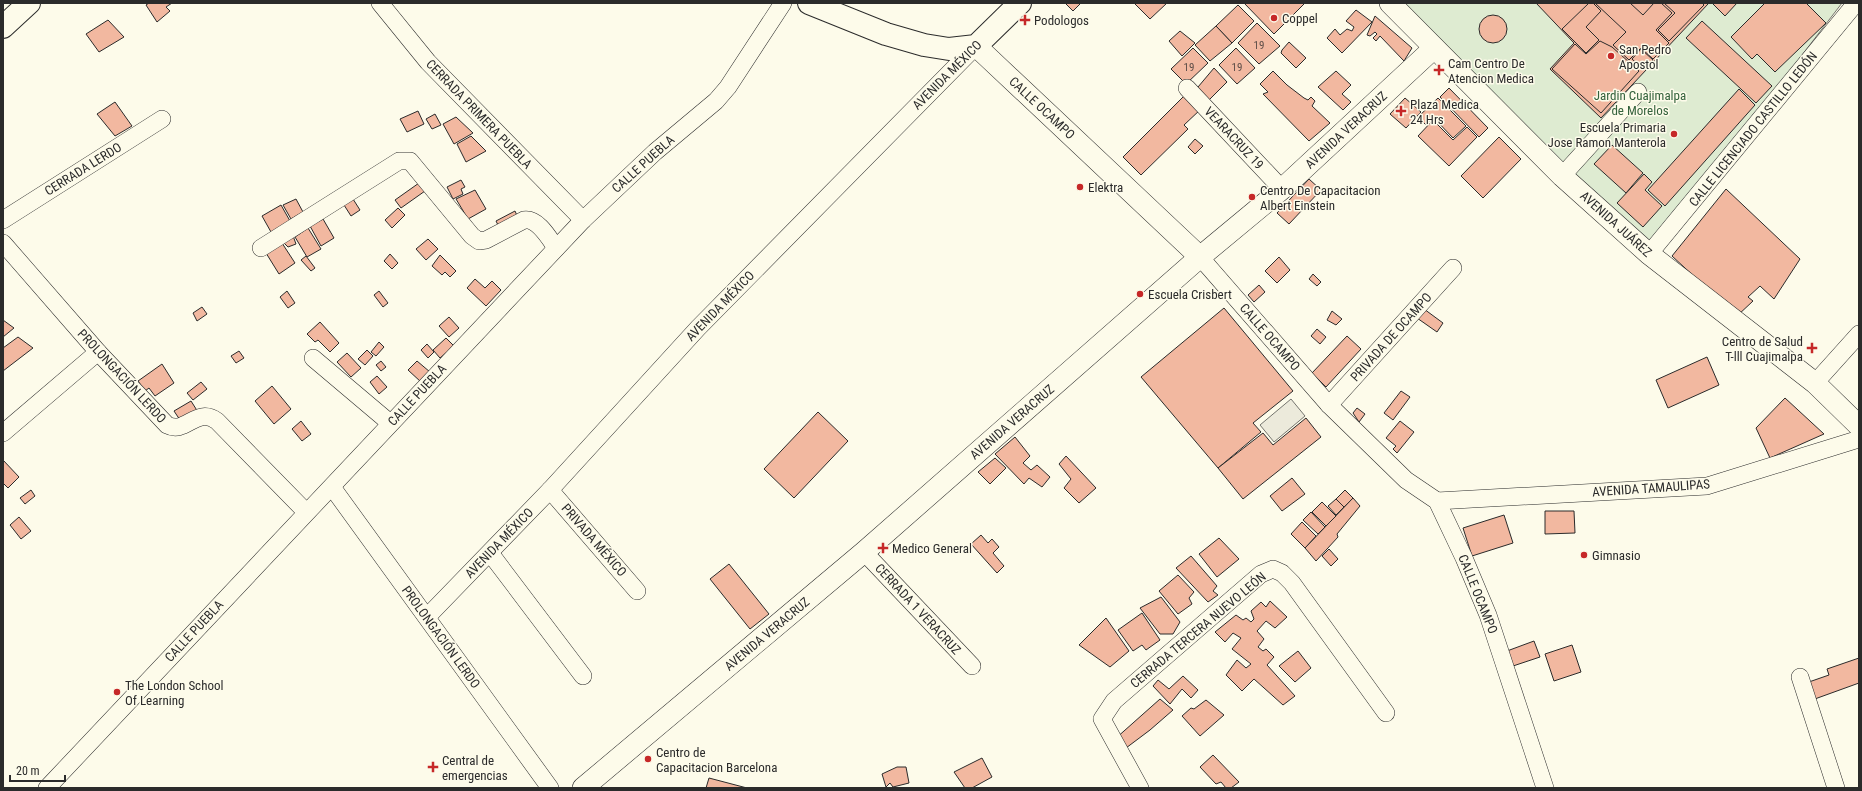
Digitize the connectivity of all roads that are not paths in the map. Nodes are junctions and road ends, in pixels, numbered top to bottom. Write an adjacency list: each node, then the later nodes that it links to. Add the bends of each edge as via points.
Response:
1 (29, 3): 8 (main road)
2 (380, 3): 17 (street, CERRADA PRIMERA PUEBLA, via 428,62)
3 (783, 3): 17 (street, CALLE PUEBLA, via 728,87 716,101 655,152)
4 (809, 3): 9 (main road, via 866,26 924,45 949,49)
5 (1020, 3): 9 (main road, AVENIDA MÉXICO)
6 (1390, 3): 10 (street, AVENIDA JUÁREZ)
7 (1856, 3): 21 (street, CALLE LICENCIADO CASTILLO LEDÓN)
8 (3, 27)
9 (976, 46): 22 (street, CALLE OCAMPO); 34 (street, AVENIDA MÉXICO, via 698,328)
10 (1434, 48): 14 (street, AVENIDA JUÁREZ); 15 (street, AVENIDA VERACRUZ)
11 (1187, 88): 15 (street, VEARACRUZ 19)
12 (1638, 92): 14 (street)
13 (162, 119): 16 (street, CERRADA LERDO)
14 (1562, 176): 21 (street, AVENIDA JUÁREZ)
15 (1282, 189): 22 (street, AVENIDA VERACRUZ)
16 (3, 220)
17 (583, 220): 20 (street, CALLE PUEBLA)
18 (3, 243): 25 (street, PROLONGACIÓN LERDO)
19 (260, 248): 20 (street, via 398,161 410,161 472,236 479,241 530,219)
20 (556, 248): 29 (street, CALLE PUEBLA)
21 (1649, 254): 27 (street, AVENIDA JUÁREZ)
22 (1200, 257): 28 (street, CALLE OCAMPO); 37 (street, AVENIDA VERACRUZ)
23 (1453, 268): 28 (street, PRIVADA DE OCAMPO)
24 (1859, 334): 27 (street)
25 (98, 352): 31 (street); 36 (street, PROLONGACIÓN LERDO, via 172,428 180,427 202,416 210,416 217,421)
26 (313, 358): 29 (street)
27 (1814, 383): 30 (street, AVENIDA JUÁREZ)
28 (1329, 405): 35 (street, CALLE OCAMPO, via 1380,457 1406,480)
29 (390, 423): 33 (street, CALLE PUEBLA)
30 (1859, 426)
31 (3, 433)
32 (1859, 439): 35 (street, AVENIDA TAMAULIPAS, via 1707,486)
33 (332, 486): 36 (street, CALLE PUEBLA); 40 (street, PROLONGACIÓN LERDO)
34 (550, 490): 38 (street, AVENIDA MÉXICO); 39 (street, PRIVADA MÉXICO)
35 (1437, 501): 49 (street, CALLE OCAMPO, via 1488,615)
36 (306, 512): 45 (street, CALLE PUEBLA)
37 (864, 552): 41 (street, CERRADA 1 VERACRUZ); 47 (street, AVENIDA VERACRUZ)
38 (490, 553): 40 (street, AVENIDA MÉXICO); 42 (street)
39 (637, 591)
40 (427, 617): 46 (street, PROLONGACIÓN LERDO)
41 (972, 666)
42 (583, 676)
43 (1800, 677): 50 (street)
44 (1386, 713): 48 (street, CERRADA TERCERA NUEVO LEÓN, via 1292,583 1282,573 1273,569 1261,574 1114,701 1102,719)
45 (47, 788)
46 (550, 788)
47 (583, 788)
48 (1140, 788)
49 (1545, 788)
50 (1836, 788)

